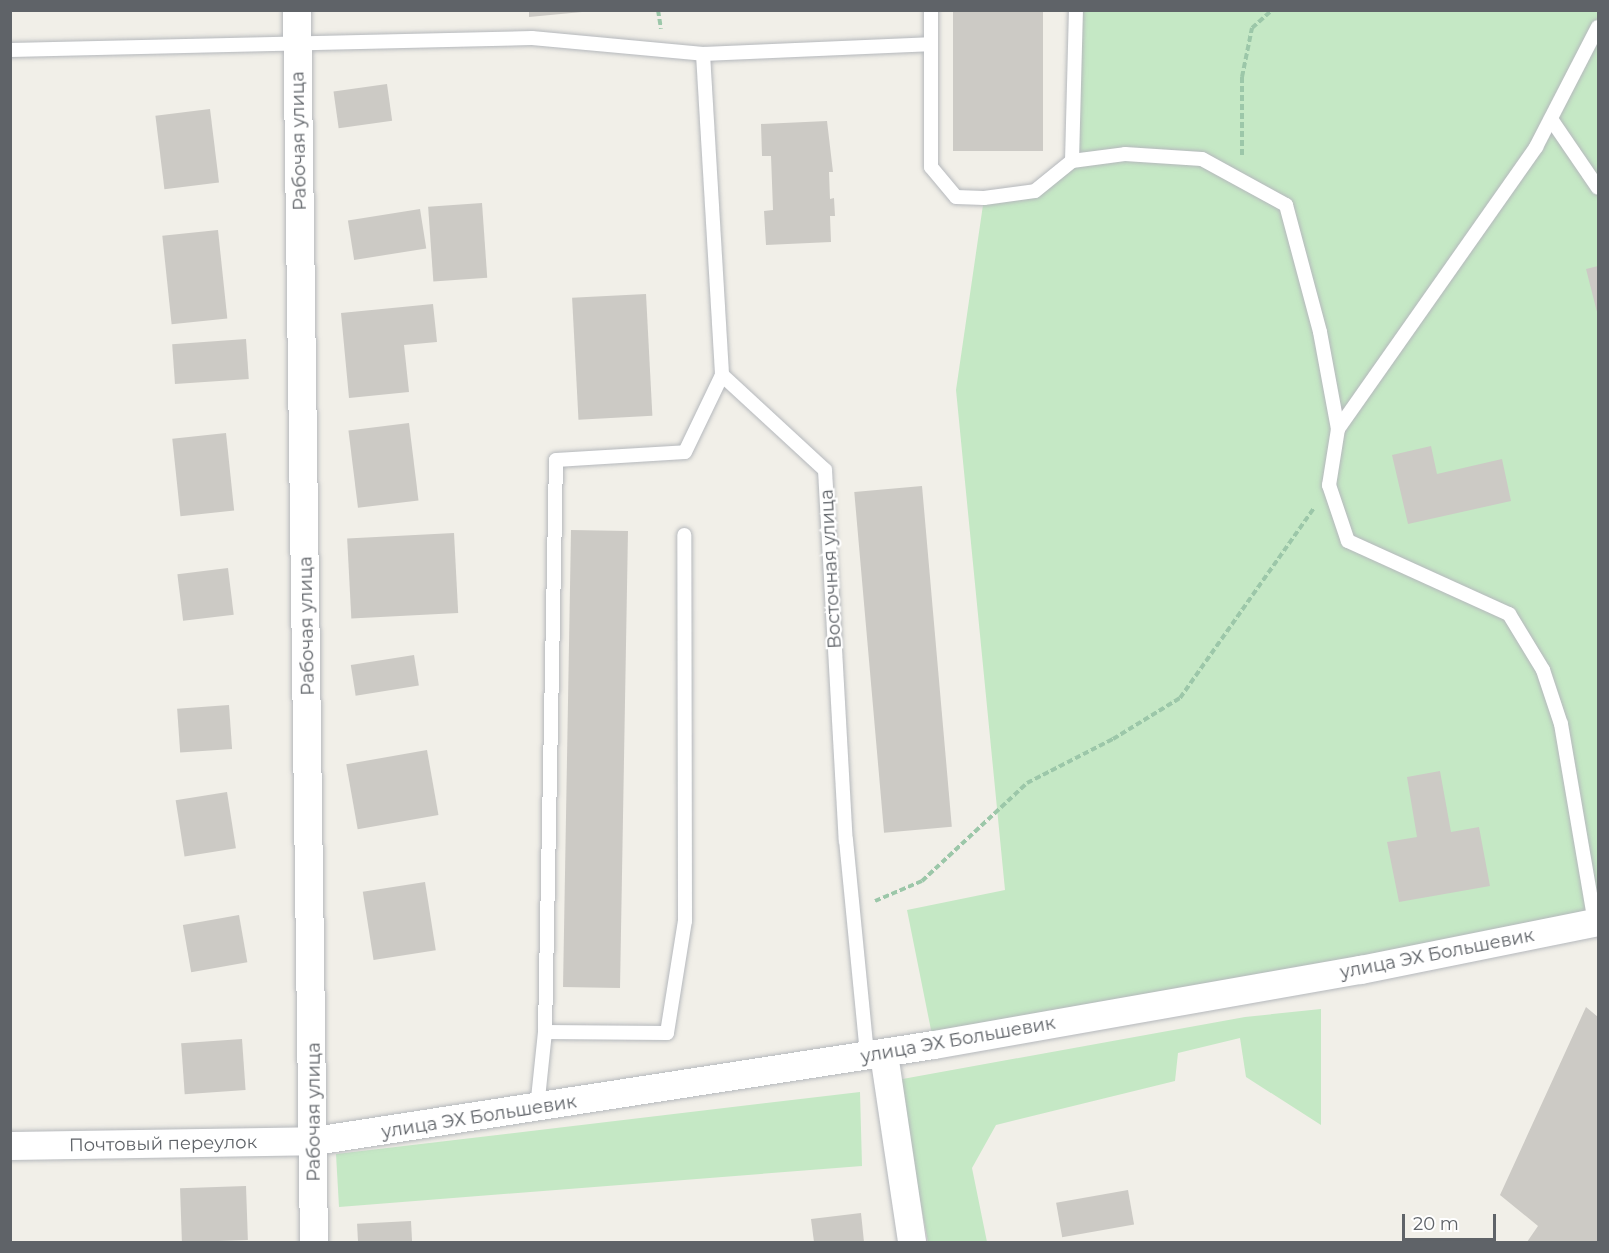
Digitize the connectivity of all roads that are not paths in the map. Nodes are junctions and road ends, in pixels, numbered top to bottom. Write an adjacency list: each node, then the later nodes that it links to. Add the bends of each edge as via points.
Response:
1 (297, 10): 5 (street, Рабочая улица)
2 (931, 10): 6 (lane)
3 (1076, 10): 10 (lane)
4 (1599, 27): 9 (lane)
5 (297, 43): 7 (lane); 8 (lane, via 532,38); 19 (street, Рабочая улица)
6 (929, 44): 8 (lane); 10 (lane, via 931,167 956,197 984,198 1035,191)
7 (10, 50)
8 (703, 54): 12 (lane)
9 (1551, 119): 11 (lane); 13 (lane, via 1536,147)
10 (1072, 161): 13 (lane, via 1125,154 1202,159 1286,205 1320,332)
11 (1599, 188)
12 (722, 375): 16 (lane, via 685,452 556,460); 17 (lane, Восточная улица, via 825,470 853,906)
13 (1338, 429): 15 (lane, via 1329,485 1348,541 1509,614 1542,670 1561,724)
14 (684, 535): 16 (lane, via 685,921 667,1033)
15 (1597, 922): 17 (street, улица ЭХ Большевик, via 1361,970)
16 (545, 1032): 18 (lane)
17 (875, 1055): 18 (street, улица ЭХ Большевик); 22 (street, Восточная улица)
18 (537, 1108): 19 (street, улица ЭХ Большевик)
19 (315, 1141): 20 (street, Почтовый переулок); 21 (street, Рабочая улица)
20 (10, 1146)
21 (314, 1242)
22 (912, 1242)

